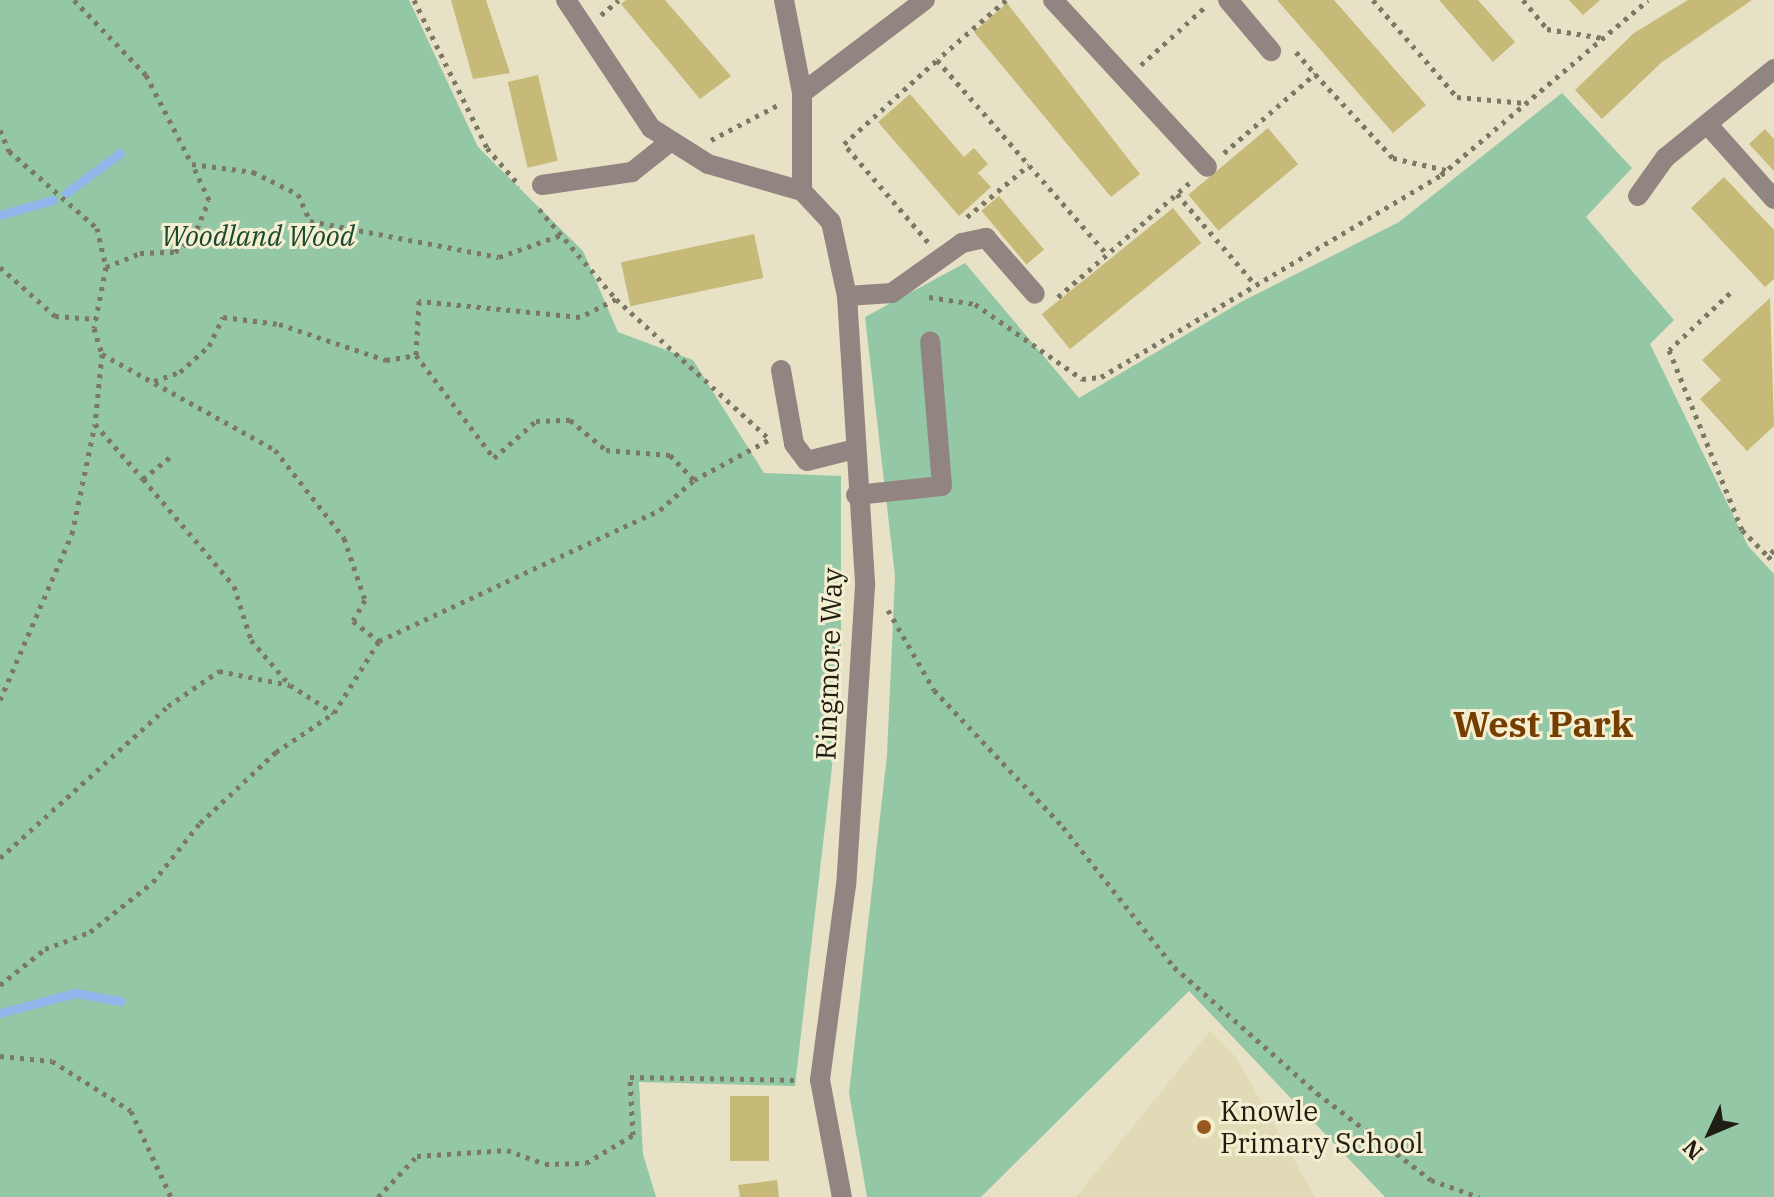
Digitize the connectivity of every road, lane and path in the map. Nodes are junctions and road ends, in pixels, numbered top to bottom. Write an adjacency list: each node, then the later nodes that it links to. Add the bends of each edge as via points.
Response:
1 (74, 0): 23 (path, via 146,75)
2 (414, 0): 27 (path, via 487,148)
3 (566, 0): 22 (street, via 600,61 651,128)
4 (784, 0): 18 (street)
5 (925, 0): 18 (street)
6 (1006, 0): 15 (path)
7 (1053, 0): 17 (street)
8 (1213, 0): 17 (path)
9 (1228, 0): 14 (street)
10 (1373, 0): 19 (path, via 1457,97)
11 (1523, 0): 13 (path, via 1547,29)
12 (1648, 0): 13 (path)
13 (1604, 38): 19 (path)
14 (1271, 51)
15 (937, 60): 24 (path); 36 (path, via 844,144)
16 (1774, 69): 20 (street)
17 (1125, 79): 25 (street)
18 (802, 93): 22 (path); 28 (street)
19 (1527, 103): 26 (path)
20 (1708, 125): 30 (street, via 1665,158); 31 (street)
21 (0, 130): 39 (path, via 9,151 97,228)
22 (680, 146): 27 (street, via 632,172); 28 (street, via 708,164)
23 (192, 164): 34 (path, via 253,172 298,194 310,221 499,257); 39 (path, via 209,200 193,238 175,252 140,253)
24 (1029, 165): 33 (path); 37 (path)
25 (1207, 167): 26 (path, via 1315,74 1393,158); 29 (path)
26 (1447, 170): 40 (path)
27 (534, 190)
28 (802, 191): 44 (street, Ringmore Way, via 831,222)
29 (1177, 194): 37 (path); 40 (path)
30 (1638, 196)
31 (1774, 199)
32 (535, 205): 34 (path)
33 (957, 226)
34 (561, 235): 45 (path)
35 (944, 236): 36 (path)
36 (938, 253): 42 (street, via 986,238); 44 (street, via 892,293)
37 (1107, 254): 42 (path, via 1045,307)
38 (0, 267): 46 (path, via 55,316)
39 (106, 267): 46 (path)
40 (1252, 281): 43 (path, via 1101,377 1082,379 975,304)
41 (1730, 293): 61 (path, via 1669,350 1742,530)
42 (1035, 294)
43 (918, 295)
44 (847, 296): 55 (street, Ringmore Way)
45 (616, 299): 49 (path, via 580,317 419,301); 53 (path)
46 (96, 319): 48 (path)
47 (930, 341): 59 (street, via 942,486)
48 (102, 354): 51 (path); 52 (path)
49 (416, 355): 51 (path, via 386,360 279,324 223,317 209,346 180,372); 58 (path, via 494,458 536,421 570,420 606,450 624,446 633,454 670,455)
50 (781, 370): 55 (street, via 794,444 807,461)
51 (154, 381): 64 (path, via 285,462 344,538 365,600 353,621)
52 (95, 424): 57 (path); 66 (path, via 72,534)
53 (767, 437): 54 (path); 58 (path)
54 (779, 446)
55 (851, 450): 59 (street, Ringmore Way)
56 (170, 457): 57 (path)
57 (143, 479): 65 (path, via 234,586 251,640)
58 (694, 480): 64 (path, via 660,510)
59 (856, 495): 63 (street, Ringmore Way)
60 (1774, 550): 61 (path)
61 (1768, 556): 62 (path)
62 (1774, 563)
63 (863, 567): 71 (street, Ringmore Way, via 846,885); 75 (path, via 934,690 1063,827 1174,967 1380,1142 1431,1180)
64 (379, 641): 67 (path)
65 (290, 685): 67 (path); 68 (path, via 219,671 168,706)
66 (0, 700)
67 (334, 713): 69 (path, via 276,752 200,823 153,882 90,932 45,949)
68 (0, 858)
69 (0, 985)
70 (0, 1056): 72 (path, via 52,1061 131,1111)
71 (820, 1080): 73 (path, via 630,1077 633,1135 586,1163 545,1164 507,1150 417,1156); 74 (street, Ringmore Way)
72 (171, 1197)
73 (378, 1197)
74 (842, 1197)
75 (1479, 1197)

